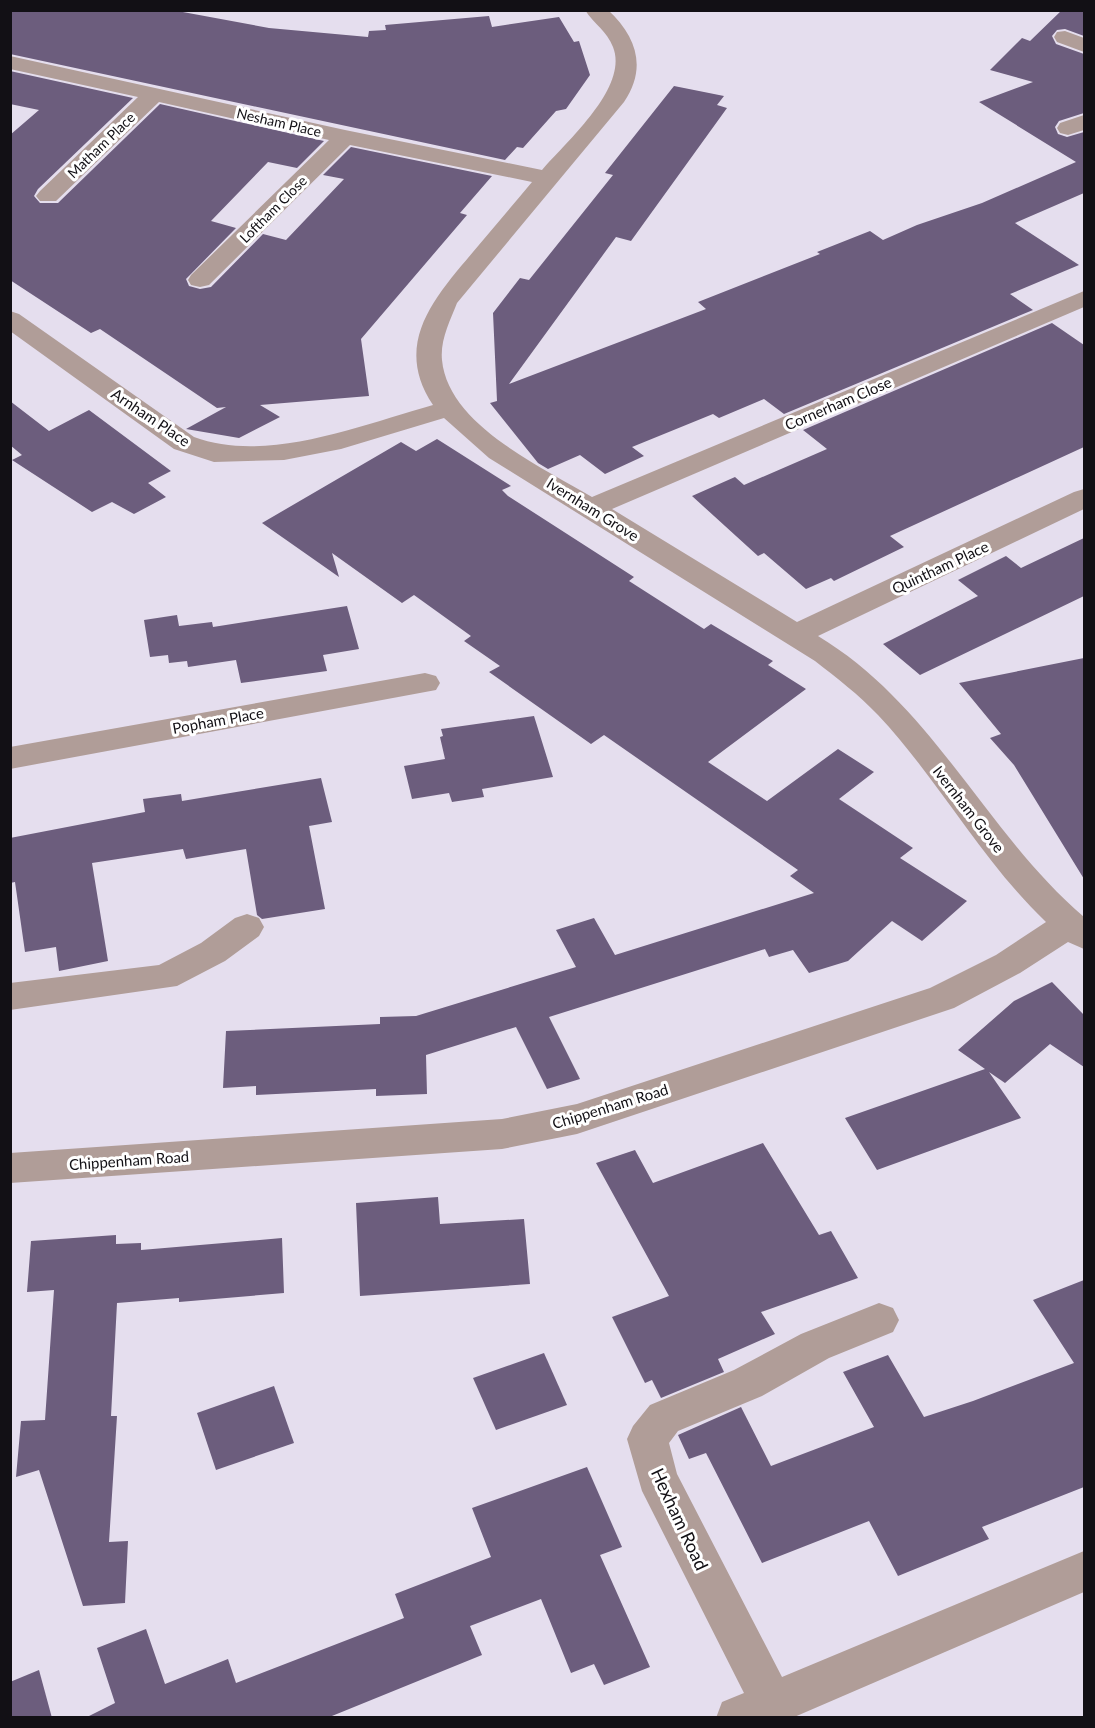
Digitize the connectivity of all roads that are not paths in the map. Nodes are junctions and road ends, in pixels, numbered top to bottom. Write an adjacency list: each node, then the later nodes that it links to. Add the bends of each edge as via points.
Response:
1 (595, 10): 5 (street, Ivernham Grove, via 619,34 628,66 627,81)
2 (10, 62): 3 (street, Nesham Place)
3 (153, 94): 4 (street, Nesham Place); 6 (street, Matham Place)
4 (345, 137): 5 (street, Nesham Place); 7 (street, Loftham Close)
5 (548, 178): 10 (street, Ivernham Grove, via 445,301 432,335 429,359 439,392)
6 (48, 196)
7 (200, 280)
8 (1084, 298): 12 (street, Cornerham Close)
9 (10, 319): 10 (street, Arnham Place, via 184,443 214,454 284,452 331,443)
10 (450, 408): 12 (street, Ivernham Grove, via 464,426 499,452)
11 (1084, 498): 13 (street, Quintham Place)
12 (591, 508): 13 (street, Ivernham Grove)
13 (795, 635): 17 (street, Ivernham Grove, via 856,678 894,713 997,846)
14 (424, 682): 15 (street, Popham Place)
15 (10, 758)
16 (247, 927): 18 (street, via 204,958 165,977)
17 (1077, 930): 19 (street, Chippenham Road, via 942,998 576,1119 502,1134)
18 (10, 997)
19 (10, 1168)
20 (879, 1320): 22 (street, Hexham Road, via 664,1418 646,1439 657,1478)
21 (1084, 1571): 22 (street, Hexham Road)
22 (755, 1710)

